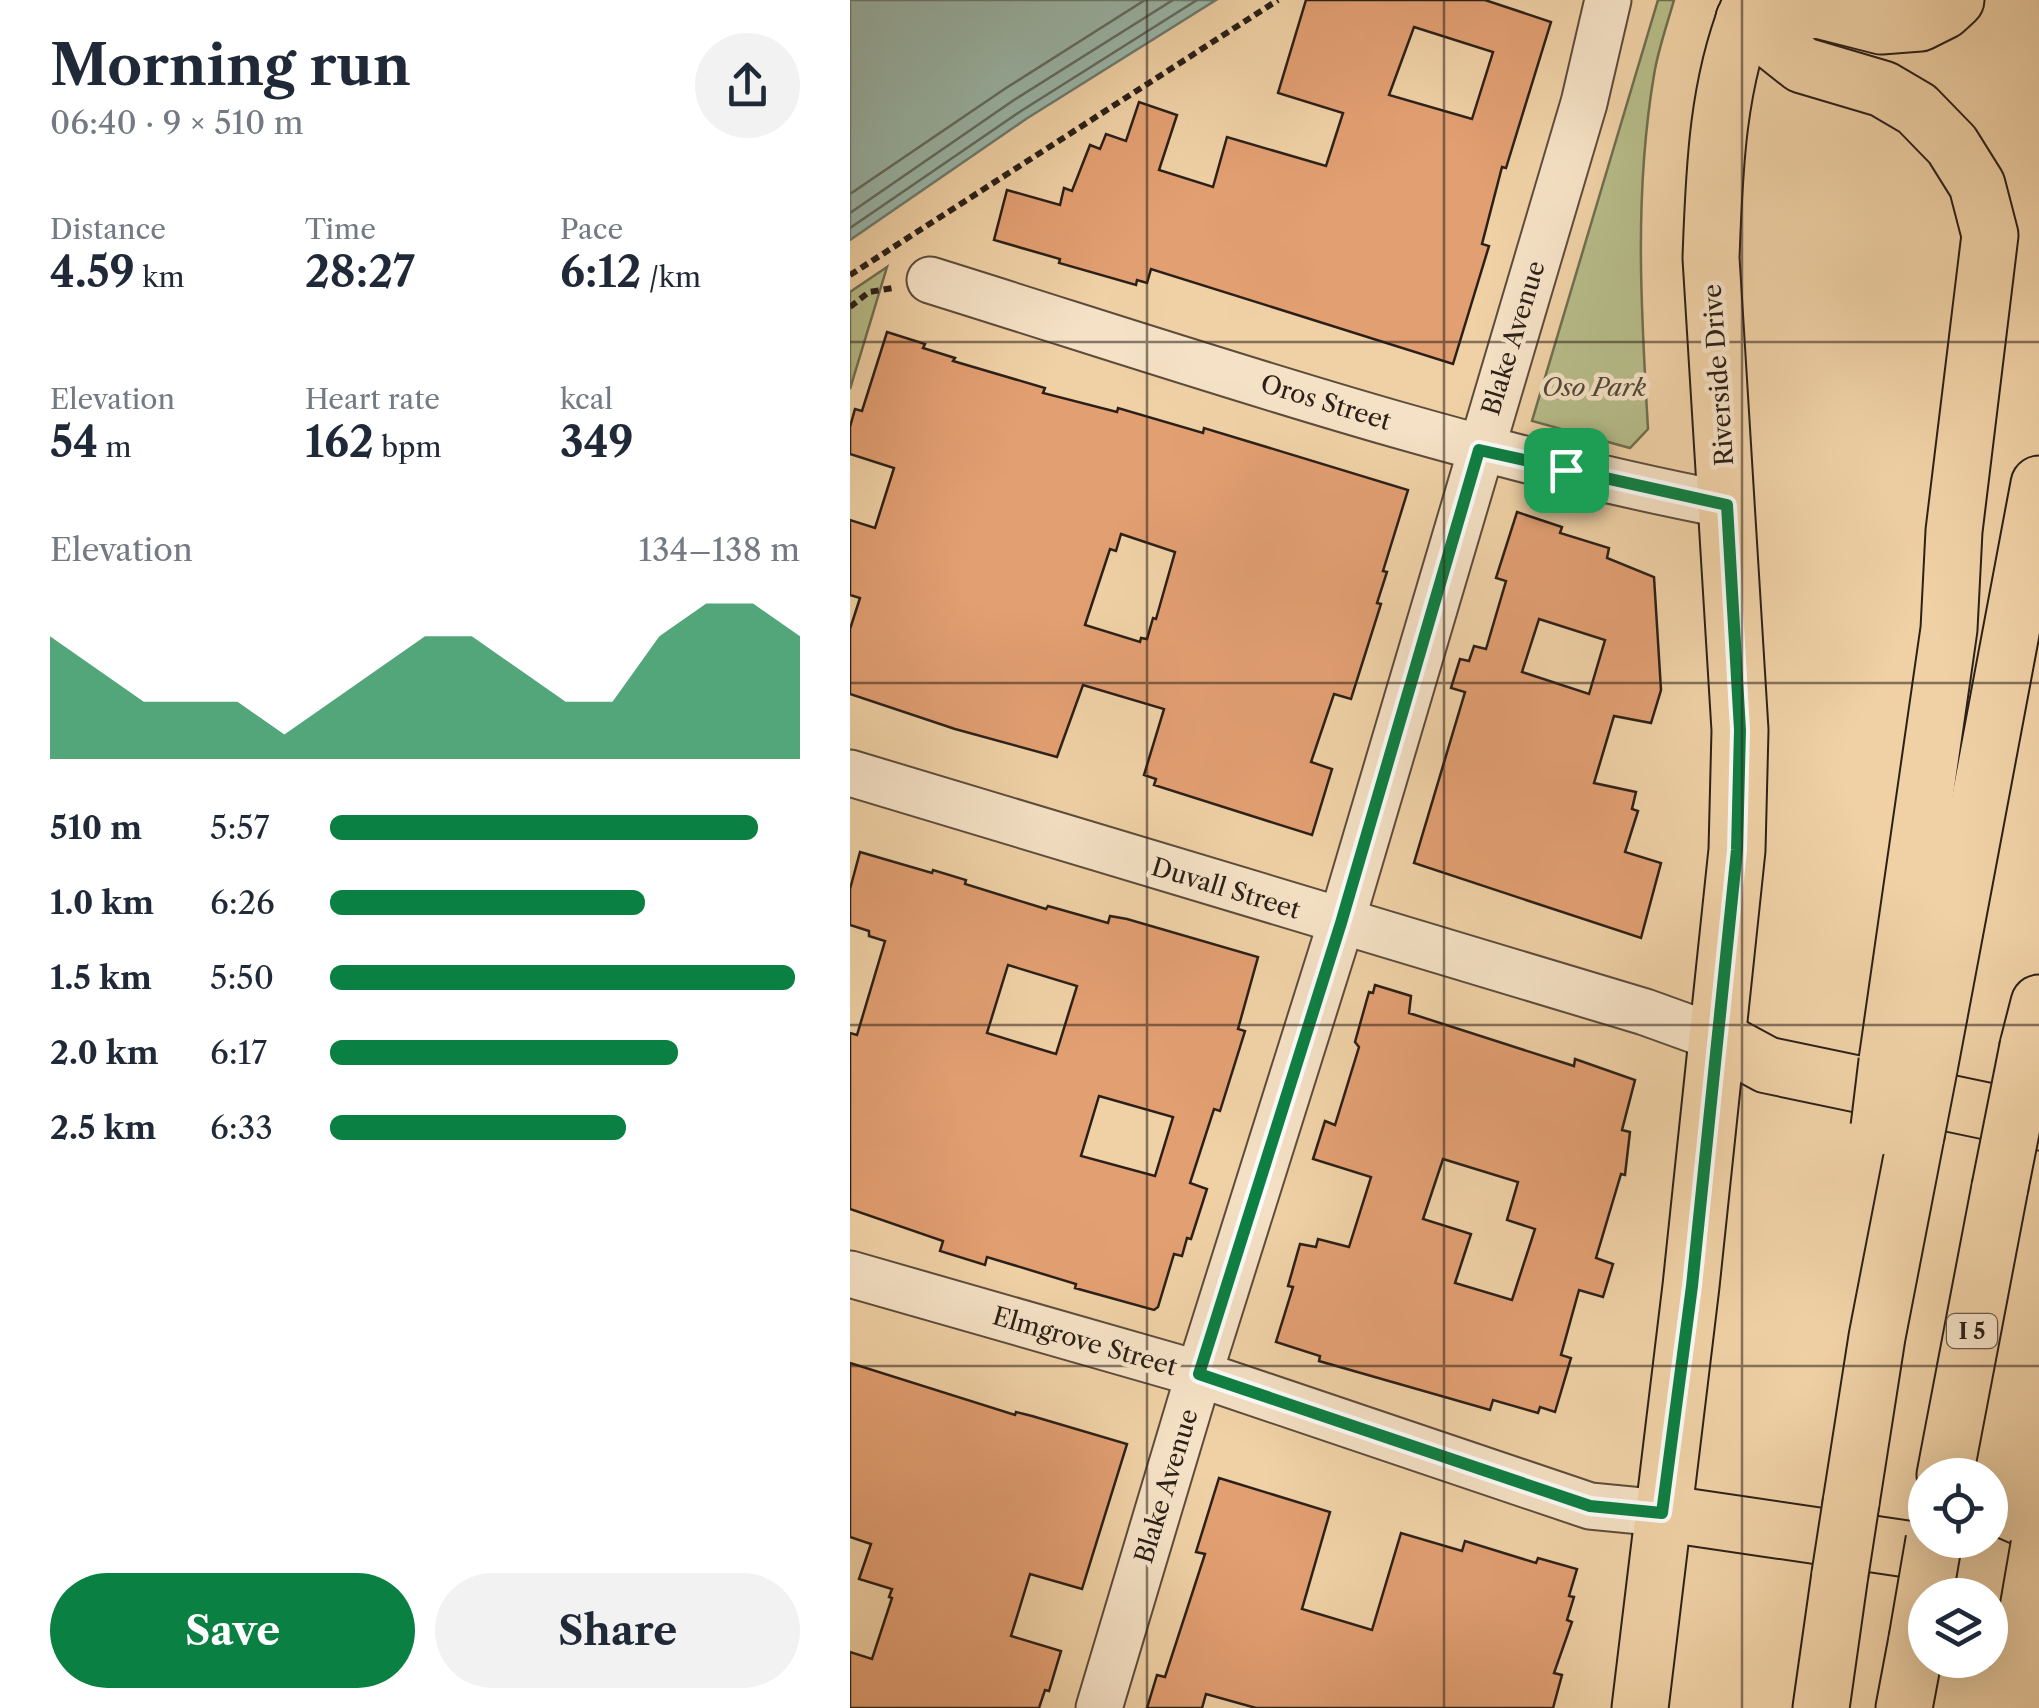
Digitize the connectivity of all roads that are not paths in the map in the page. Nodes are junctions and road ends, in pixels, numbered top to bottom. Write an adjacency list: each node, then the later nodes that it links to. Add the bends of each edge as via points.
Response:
1 (1608, 0): 5 (street, Blake Avenue, via 1584,102)
2 (1956, 0): 3 (main road, via 1920,23 1881,26 1818,10)
3 (1748, 9): 7 (main road, Riverside Drive, via 1723,103 1710,258); 12 (main road, via 1802,65 1883,89 1917,110 1952,145 1977,185 1990,235 1954,531)
4 (930, 280): 5 (street, Oros Street)
5 (1479, 450): 7 (street, Oros Street); 9 (street, Blake Avenue)
6 (2039, 484): 12 (main road)
7 (1727, 505): 11 (main road, Riverside Drive, via 1740,730 1737,850)
8 (850, 773): 9 (street, Duvall Street)
9 (1341, 923): 11 (street, Duvall Street); 15 (street, Blake Avenue)
10 (2034, 1025): 16 (main road, I 5, bridge)
11 (1717, 1038): 13 (main road, via 1768,1065); 17 (main road, Riverside Drive)
12 (1908, 1065): 24 (main road, bridge, via 1878,1337)
13 (2039, 1122)
14 (850, 1274): 15 (street, Elmgrove Street)
15 (1199, 1374): 17 (street, Elmgrove Street, via 1590,1506); 22 (street, Blake Avenue)
16 (1948, 1458)
17 (1662, 1513): 20 (main road, via 1975,1559); 23 (main road, Riverside Drive)
18 (2039, 1545): 21 (main road, bridge)
19 (1931, 1558): 25 (main road, bridge)
20 (2039, 1587)
21 (2014, 1690)
22 (1099, 1708)
23 (1640, 1708)
24 (1820, 1708)
25 (1904, 1708)

